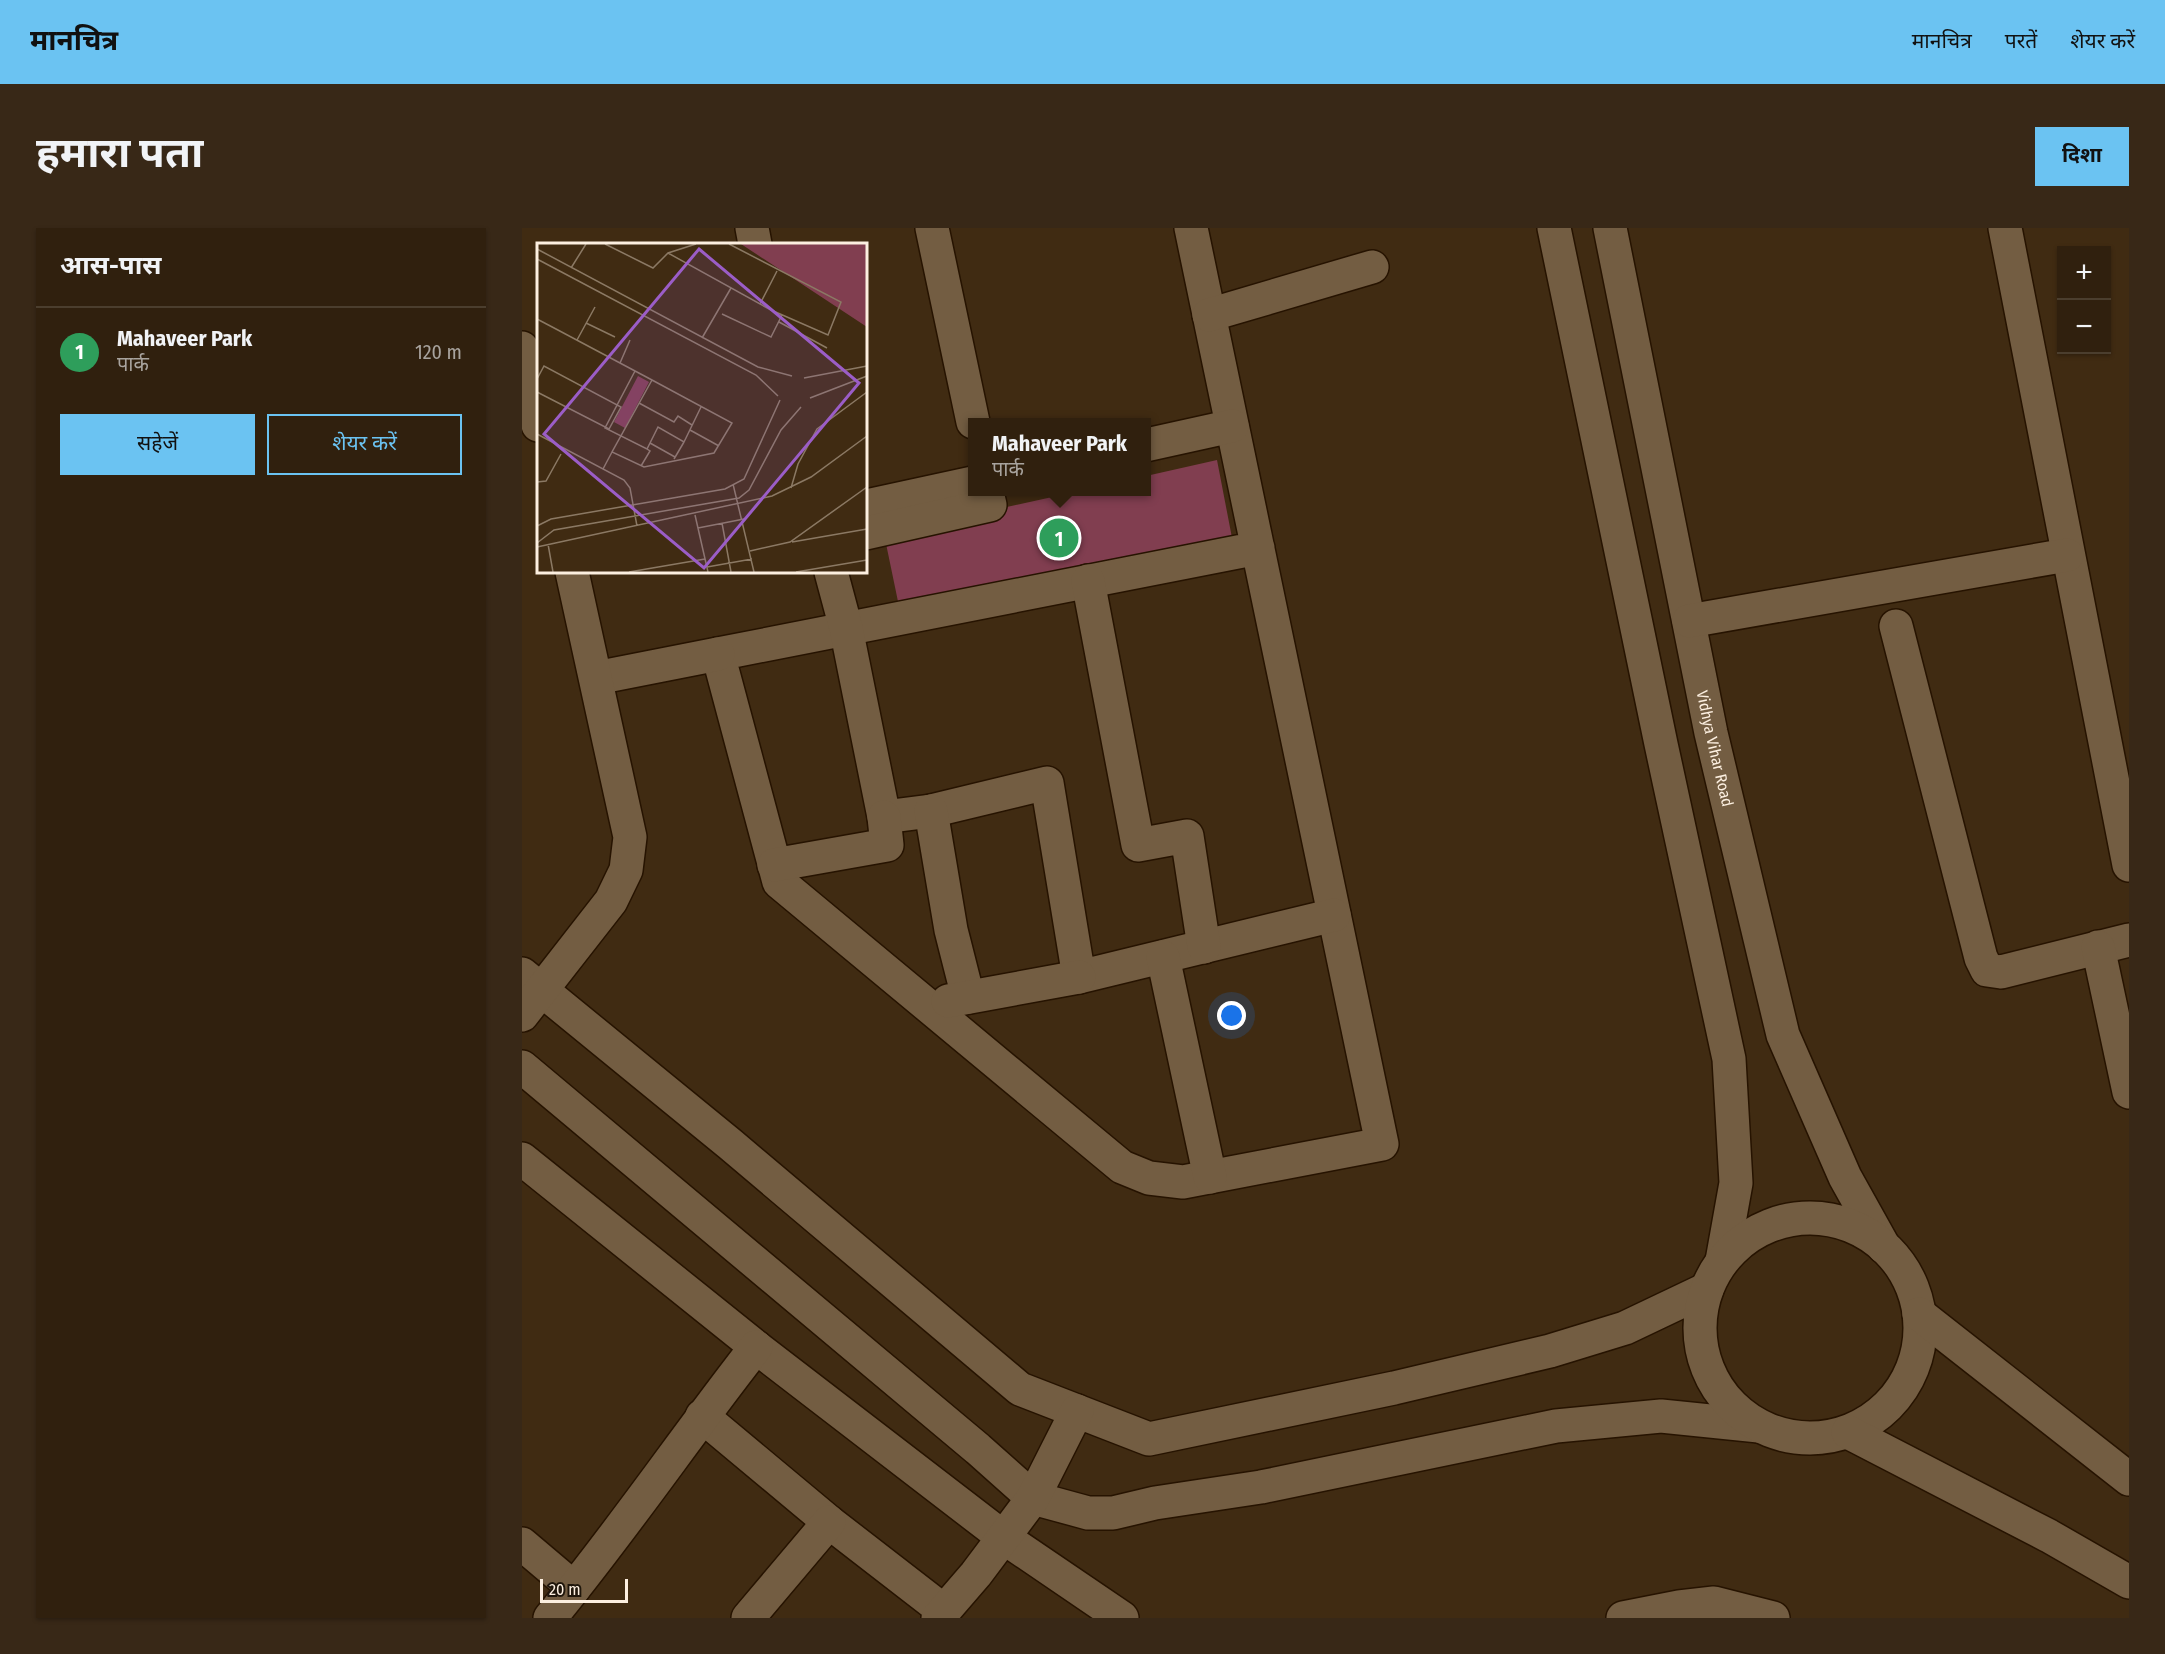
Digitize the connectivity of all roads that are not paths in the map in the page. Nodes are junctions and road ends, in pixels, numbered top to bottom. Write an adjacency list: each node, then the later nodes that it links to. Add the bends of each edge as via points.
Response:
1 (752, 228): 7 (street)
2 (932, 228): 11 (street)
3 (1191, 228): 9 (street)
4 (1554, 228): 27 (street)
5 (1610, 228): 24 (street, Vidhya Vihar Road)
6 (2005, 228): 20 (street)
7 (755, 243)
8 (1372, 267): 9 (street)
9 (1209, 315): 13 (street)
10 (522, 348): 12 (street)
11 (972, 418)
12 (537, 420)
13 (1232, 426): 14 (street); 19 (street)
14 (1151, 444)
15 (968, 484): 17 (street)
16 (988, 496): 18 (street, via 990,505)
17 (867, 506)
18 (867, 533)
19 (1258, 548): 23 (street); 35 (street)
20 (2067, 555): 24 (street); 30 (street)
21 (572, 573): 29 (street)
22 (831, 573): 26 (street)
23 (1088, 581): 26 (street); 37 (street, via 1138,845 1187,836)
24 (1690, 626): 27 (street); 47 (street, Vidhya Vihar Road, via 1783,1035 1845,1177)
25 (1896, 626): 36 (street, via 1987,970 2001,972)
26 (846, 628): 28 (street); 32 (street)
27 (1640, 639): 48 (street, via 1729,1059 1736,1183)
28 (718, 654): 29 (street); 33 (street)
29 (596, 678): 40 (street, via 630,837 626,870 611,901)
30 (2120, 771): 34 (street)
31 (931, 812): 32 (street); 39 (street, via 1047,783); 41 (street, via 951,930)
32 (884, 818): 33 (street, via 887,844)
33 (774, 865): 42 (street, via 779,882)
34 (2129, 865)
35 (1334, 915): 37 (street); 46 (street, via 1382,1144)
36 (2114, 944): 44 (street)
37 (1204, 947): 38 (street)
38 (1163, 957): 39 (street); 46 (street)
39 (1079, 977): 41 (street)
40 (529, 993): 51 (street, via 730,1144 1020,1389)
41 (968, 997): 42 (street)
42 (926, 1005): 46 (street, via 1122,1167 1149,1178 1183,1182)
43 (522, 1067): 56 (street)
44 (2129, 1092)
45 (522, 1159): 50 (street)
46 (1210, 1177)
47 (1884, 1248): 48 (street, via 1858,1229 1837,1221 1783,1221 1746,1238); 49 (street, via 1909,1280)
48 (1714, 1275): 51 (street, via 1625,1328 1550,1351 1394,1388 1149,1439); 53 (street, via 1700,1320 1704,1359 1718,1389 1735,1409)
49 (1919, 1314): 54 (street, via 1916,1357 1907,1379 1885,1409); 55 (street)
50 (756, 1347): 52 (street); 58 (street)
51 (1077, 1411): 56 (street)
52 (702, 1416): 57 (street); 61 (street)
53 (1759, 1426): 54 (street, via 1805,1438); 56 (street, via 1661,1416 1556,1426 1261,1487 1113,1513 1088,1513)
54 (1848, 1432): 60 (street)
55 (2129, 1479)
56 (1033, 1498): 58 (street)
57 (829, 1522): 62 (street); 64 (street)
58 (1003, 1537): 62 (street); 65 (street)
59 (522, 1545): 61 (street)
60 (2129, 1582)
61 (574, 1588): 63 (street)
62 (941, 1615)
63 (549, 1618)
64 (748, 1618)
65 (1122, 1618)
66 (1623, 1618): 67 (street, via 1714,1603)
67 (1773, 1618)

